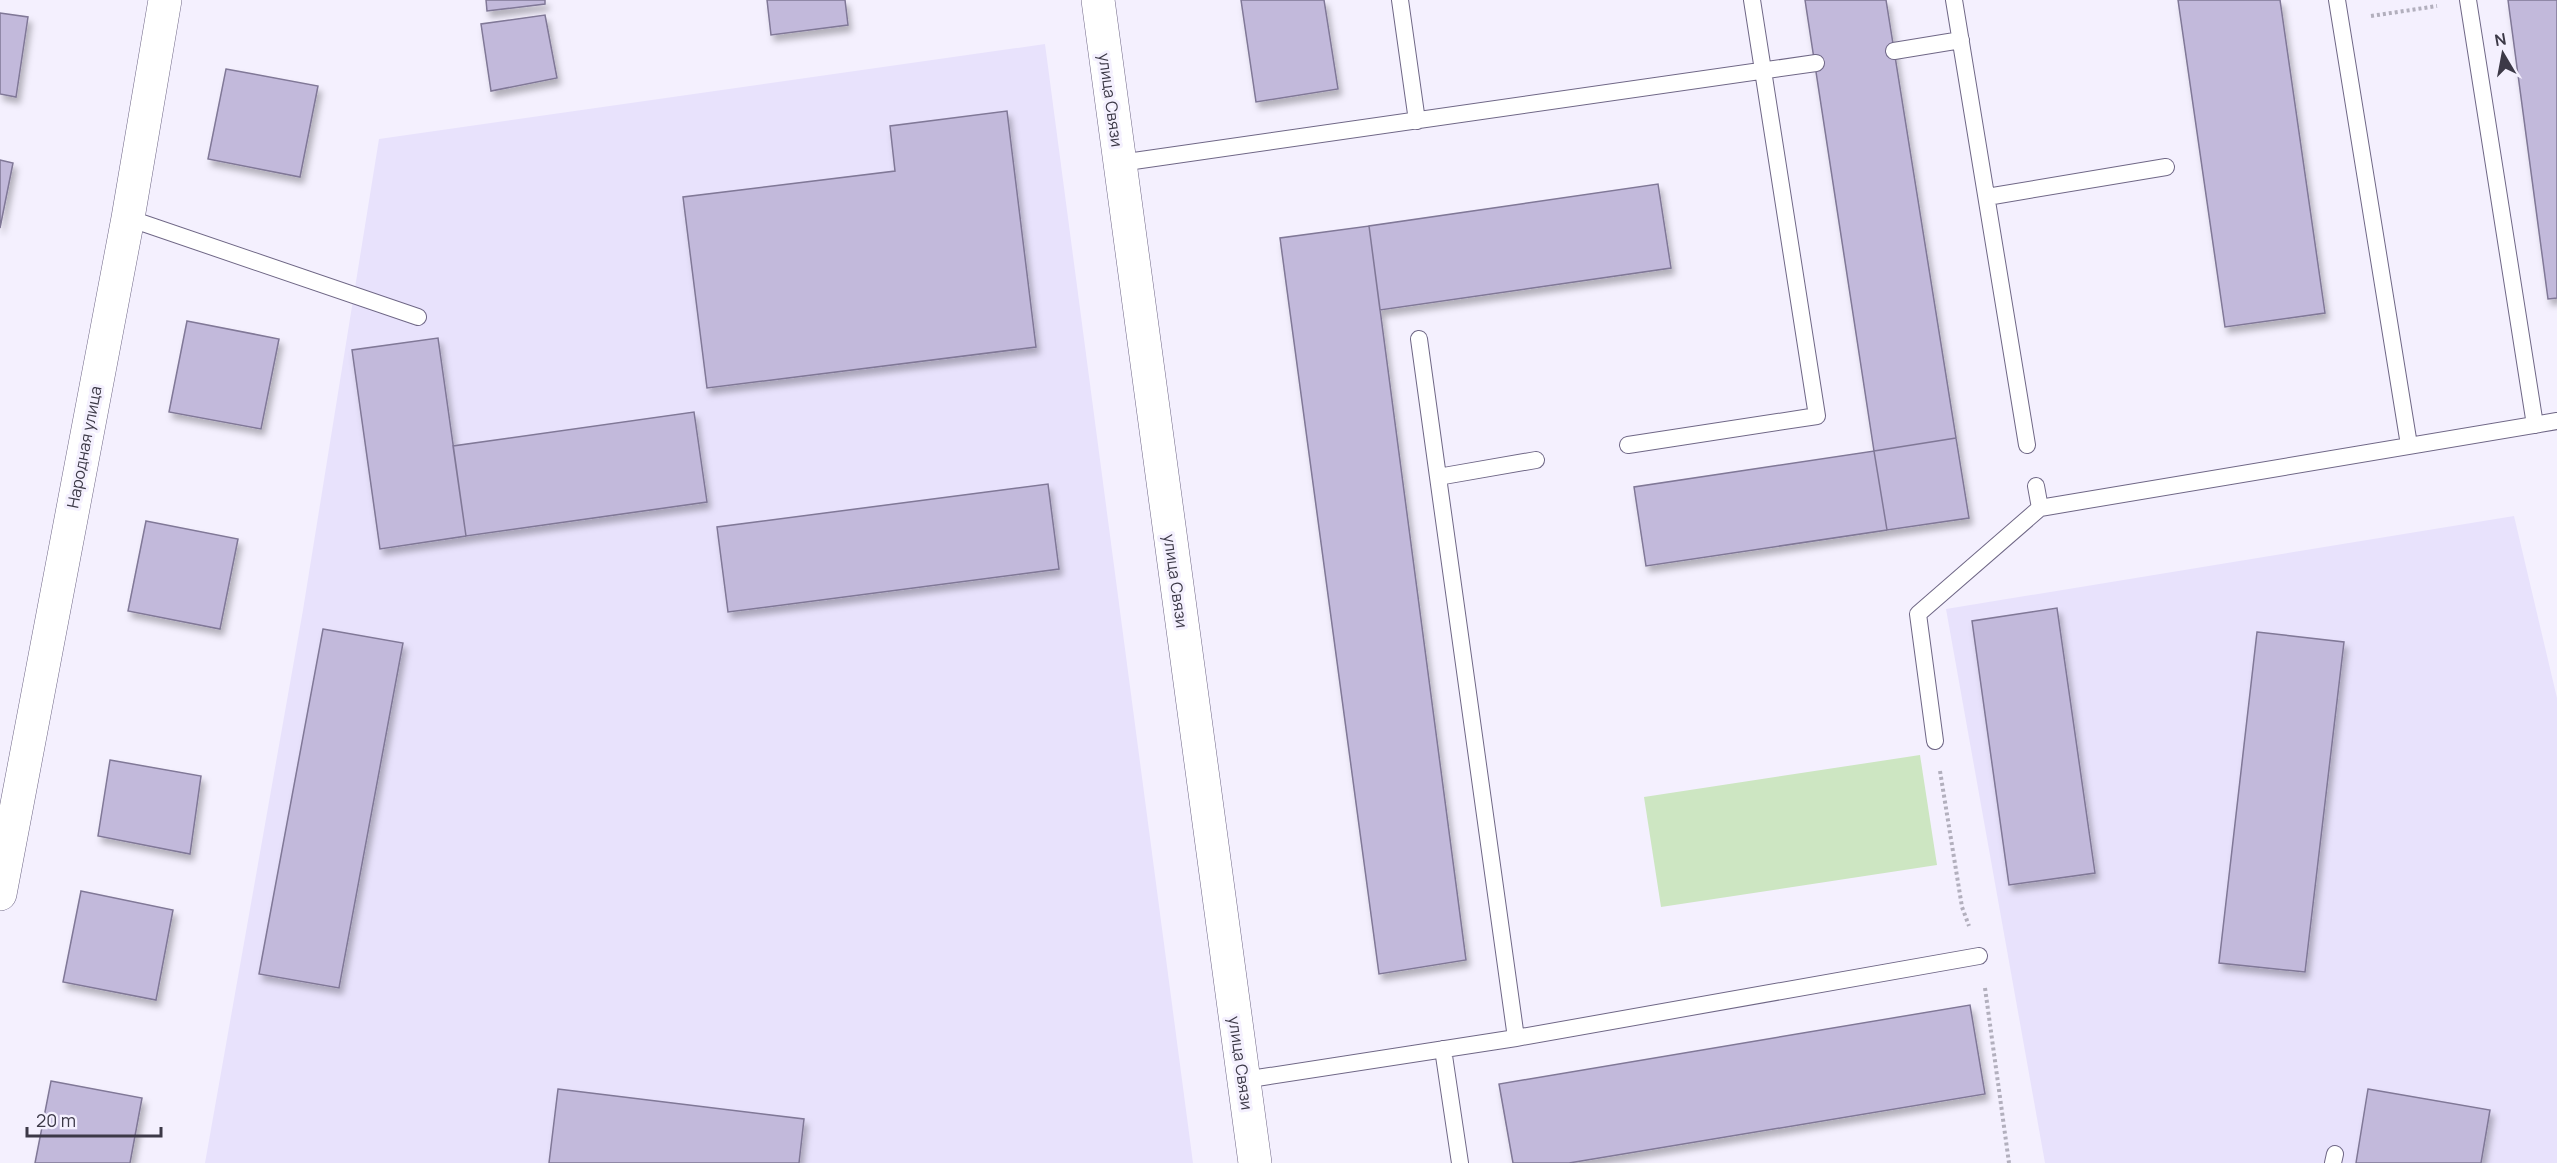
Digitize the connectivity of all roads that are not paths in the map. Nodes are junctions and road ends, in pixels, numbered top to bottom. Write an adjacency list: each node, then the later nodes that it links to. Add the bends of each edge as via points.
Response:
1 (165, 0): 16 (street, Народная улица)
2 (1098, 0): 13 (street, улица Связи)
3 (1400, 0): 12 (lane)
4 (1752, 0): 11 (lane)
5 (1954, 0): 8 (lane)
6 (2337, 0): 23 (lane)
7 (2468, 1): 20 (lane)
8 (1961, 40): 9 (lane); 15 (lane)
9 (1894, 51)
10 (1816, 63): 11 (lane)
11 (1763, 72): 12 (lane); 21 (lane, via 1817,416)
12 (1417, 121): 13 (lane)
13 (1120, 163): 33 (street, улица Связи)
14 (2166, 167): 15 (lane)
15 (1987, 197): 22 (lane)
16 (128, 218): 17 (lane); 29 (street, Народная улица)
17 (418, 316)
18 (1419, 339): 25 (lane)
19 (2557, 421): 20 (lane)
20 (2535, 425): 23 (lane)
21 (1628, 445)
22 (2027, 445)
23 (2409, 445): 27 (lane)
24 (1536, 460): 25 (lane)
25 (1438, 477): 31 (lane)
26 (2036, 486): 27 (lane)
27 (2040, 507): 28 (lane, via 1918,614)
28 (1935, 741)
29 (0, 894)
30 (1978, 956): 31 (lane)
31 (1516, 1038): 32 (lane)
32 (1443, 1049): 33 (lane); 35 (lane)
33 (1244, 1080): 34 (street, улица Связи)
34 (1255, 1163)
35 (1460, 1163)

